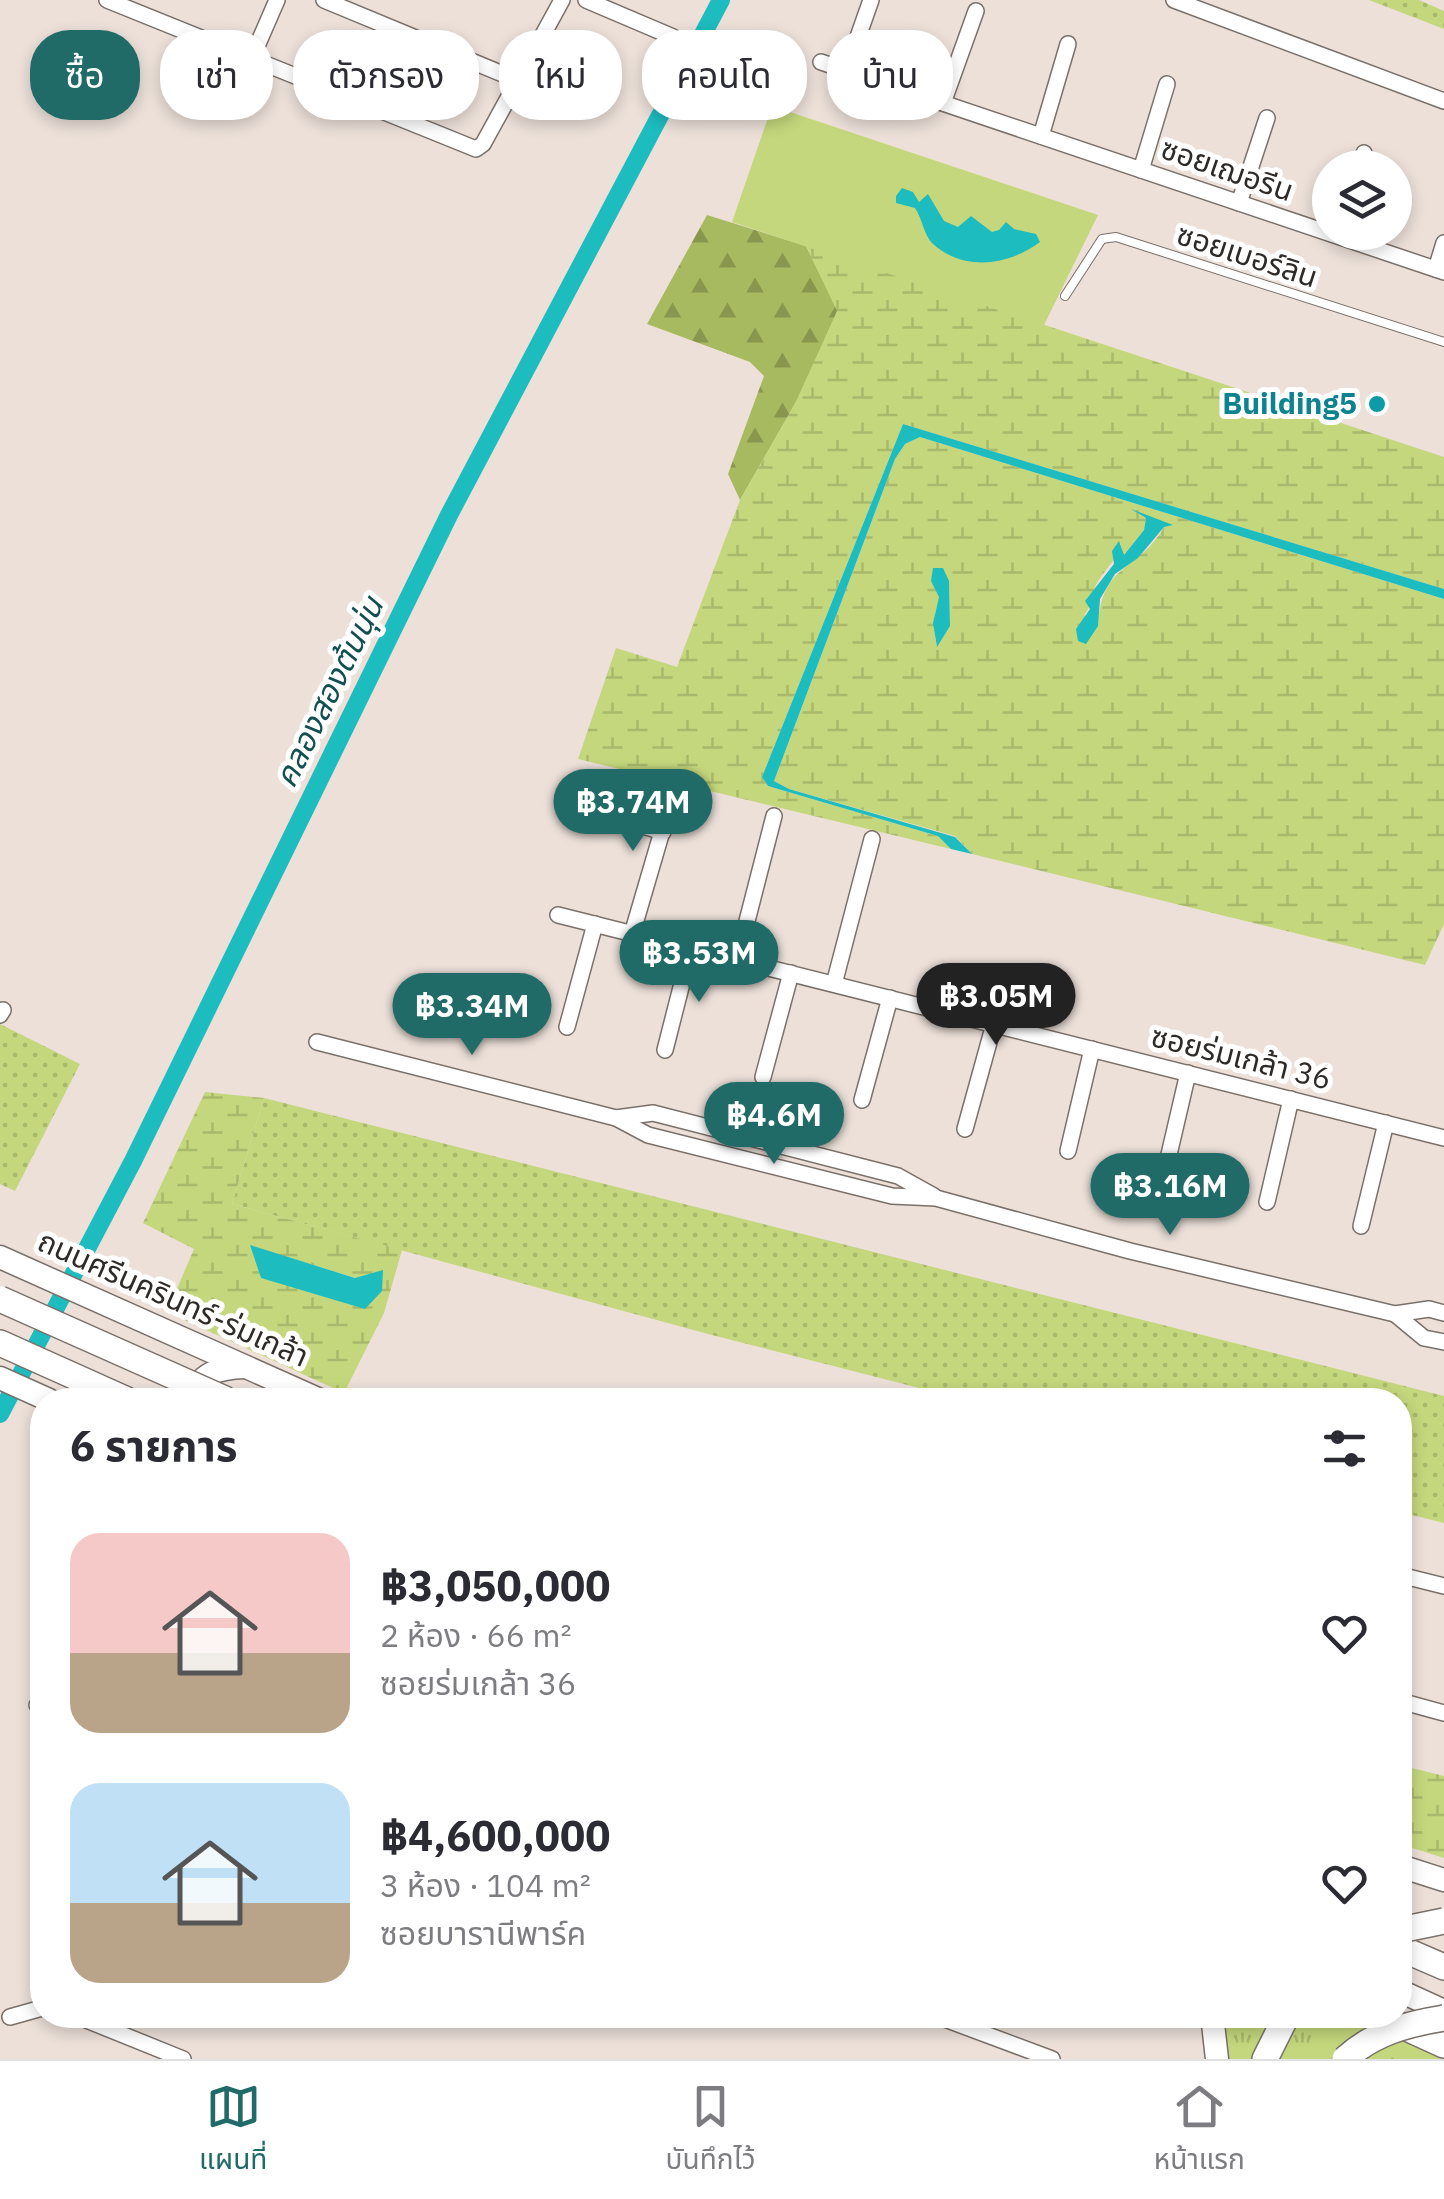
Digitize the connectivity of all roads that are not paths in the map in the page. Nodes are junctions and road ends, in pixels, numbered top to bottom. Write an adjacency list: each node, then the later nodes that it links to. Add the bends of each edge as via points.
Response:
1 (107, 0): 9 (street)
2 (276, 0): 10 (street)
3 (324, 0): 18 (street)
4 (561, 0): 11 (street)
5 (586, 0): 12 (street)
6 (871, 0): 13 (street)
7 (1174, 0): 21 (street)
8 (976, 10): 19 (street)
9 (180, 30)
10 (264, 30)
11 (544, 30)
12 (657, 30)
13 (860, 30)
14 (1068, 44): 25 (street)
15 (821, 62): 16 (street, ซอยเฌอรีน)
16 (827, 64)
17 (273, 68): 23 (street, via 470,148 483,144)
18 (499, 73)
19 (953, 75)
20 (1167, 84): 26 (street)
21 (1444, 101)
22 (953, 106): 25 (street, ซอยเฌอรีน)
23 (499, 114)
24 (1267, 118): 27 (street)
25 (1041, 136): 26 (street, ซอยเฌอรีน)
26 (1141, 170): 27 (street, ซอยเฌอรีน)
27 (1239, 203): 28 (street, ซอยเฌอรีน)
28 (1312, 226)
29 (1444, 243): 31 (street)
30 (1383, 250): 31 (street, ซอยเฌอรีน)
31 (1440, 270)
32 (1065, 296): 33 (lane, ซอยเบอร์ลิน, via 1102,238 1116,237)
33 (1444, 342)
34 (675, 787): 37 (street)
35 (596, 812): 37 (street)
36 (774, 816): 43 (street)
37 (663, 832): 41 (street)
38 (872, 839): 45 (street)
39 (558, 915): 40 (street, ซอยร่มเกล้า 36)
40 (595, 924): 41 (street, ซอยร่มเกล้า 36); 48 (street)
41 (632, 934): 42 (street, ซอยร่มเกล้า 36)
42 (691, 948): 43 (street, ซอยร่มเกล้า 36); 51 (street)
43 (737, 960): 44 (street, ซอยร่มเกล้า 36)
44 (791, 973): 45 (street, ซอยร่มเกล้า 36); 53 (street)
45 (834, 984): 46 (street, ซอยร่มเกล้า 36)
46 (890, 998): 47 (street, ซอยร่มเกล้า 36); 55 (street)
47 (994, 1024): 50 (street, ซอยร่มเกล้า 36); 58 (street)
48 (567, 1027)
49 (317, 1042): 56 (street)
50 (1092, 1049): 52 (street, ซอยร่มเกล้า 36); 60 (street)
51 (664, 1050)
52 (1188, 1073): 54 (street, ซอยร่มเกล้า 36); 61 (street)
53 (764, 1076)
54 (1290, 1099): 57 (street, ซอยร่มเกล้า 36); 63 (street)
55 (862, 1100)
56 (616, 1118): 62 (street, via 648,1135 707,1150 892,1196); 62 (street, via 653,1113 898,1176)
57 (1386, 1123): 59 (street, ซอยร่มเกล้า 36); 64 (street)
58 (965, 1129)
59 (1444, 1138)
60 (1068, 1152)
61 (1164, 1176)
62 (936, 1198): 68 (street)
63 (1267, 1202)
64 (1361, 1226)
65 (0, 1256): 71 (main road, ถนนศรีนครินทร์-ร่มเกล้า)
66 (0, 1300): 75 (main road, bridge)
67 (1444, 1312): 68 (street)
68 (1394, 1314): 69 (street, via 1424,1338)
69 (1444, 1342)
70 (0, 1344): 73 (main road)
71 (246, 1368): 74 (main road, via 222,1368); 76 (main road, ถนนศรีนครินทร์-ร่มเกล้า)
72 (0, 1378): 77 (main road)
73 (100, 1388)
74 (195, 1388)
75 (199, 1388)
76 (292, 1388)
77 (30, 1391)
78 (1412, 1578): 79 (street)
79 (1444, 1586)
80 (1412, 1704): 81 (street)
81 (1444, 1712)
82 (1412, 1870): 83 (main road)
83 (1444, 1880)
84 (1412, 1918): 87 (main road, bridge)
85 (1444, 1921): 86 (main road, bridge)
86 (1412, 1928)
87 (1444, 1932)
88 (1412, 1953): 89 (main road)
89 (1444, 1966)
90 (1412, 1997): 92 (main road)
91 (30, 2011): 93 (street)
92 (1444, 2014): 94 (main road, bridge)
93 (10, 2017)
94 (1412, 2023)
95 (106, 2028): 102 (street)
96 (969, 2028): 103 (street)
97 (1213, 2028): 104 (main road)
98 (1281, 2028): 105 (main road)
99 (1394, 2028): 106 (main road, bridge)
100 (1408, 2028): 101 (main road)
101 (1444, 2044)
102 (183, 2059)
103 (1052, 2059)
104 (1217, 2059)
105 (1266, 2059)
106 (1344, 2059)

